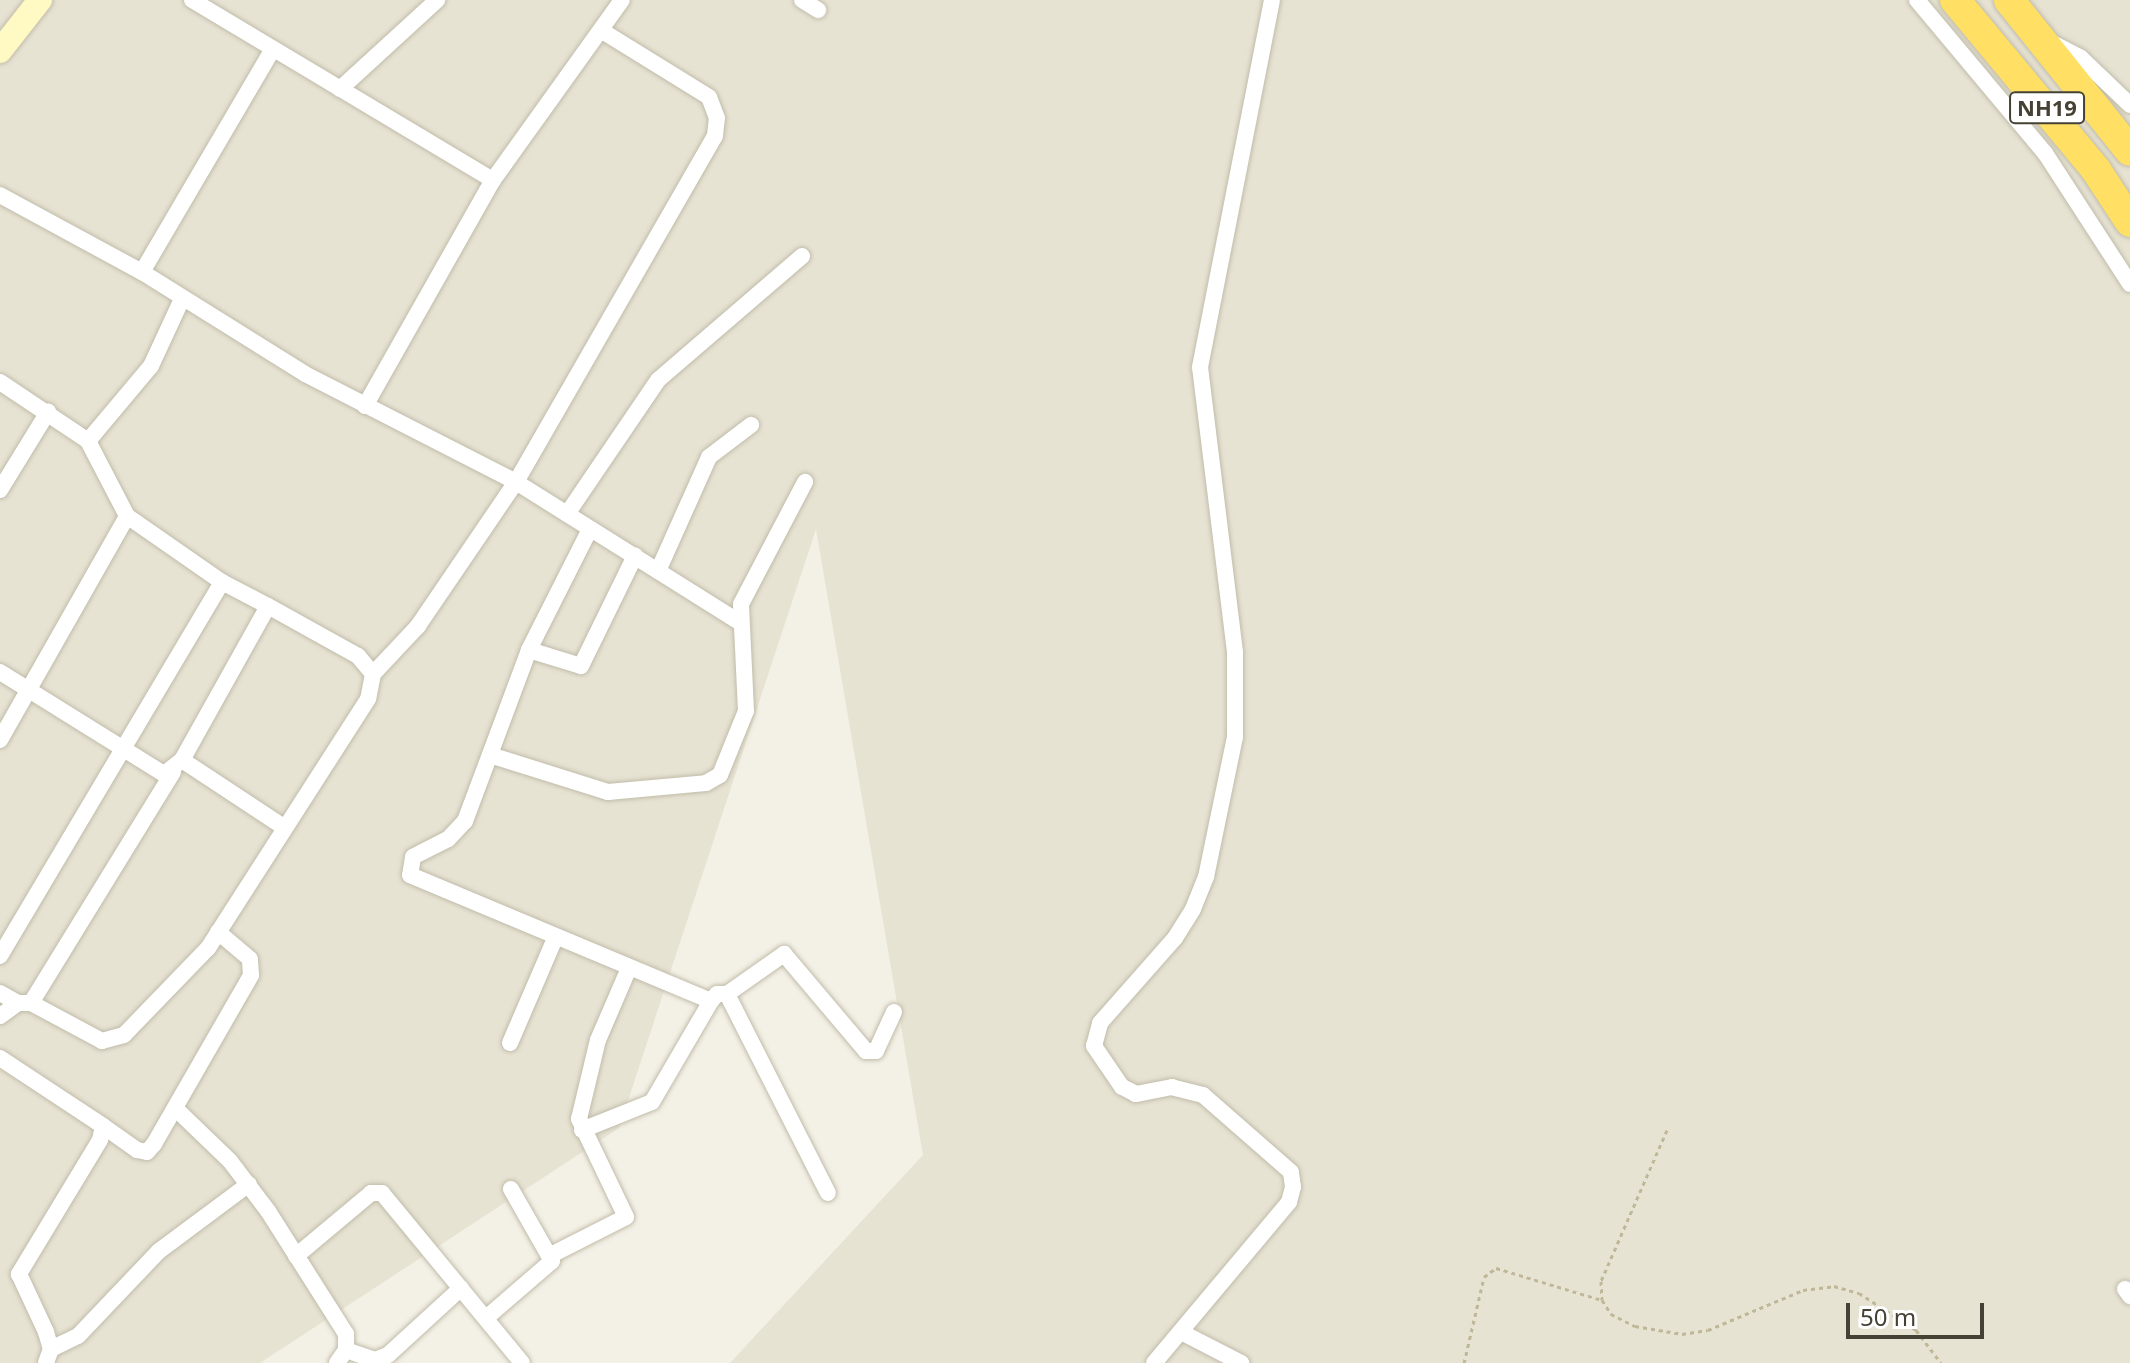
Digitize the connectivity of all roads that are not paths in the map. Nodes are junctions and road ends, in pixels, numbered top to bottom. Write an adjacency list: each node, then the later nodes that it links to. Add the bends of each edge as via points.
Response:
1 (40, 0): 15 (street)
2 (192, 0): 10 (street)
3 (437, 0): 16 (street)
4 (622, 0): 12 (street)
5 (802, 0): 11 (street)
6 (1272, 0): 73 (street, via 1200,367 1235,652 1235,737 1206,877 1193,909 1175,938 1100,1023 1095,1038 1096,1054 1122,1087 1136,1094 1190,1088 1291,1172 1289,1202)
7 (1917, 0): 24 (street, via 2045,153)
8 (1955, 0): 21 (highway, NH19, via 2096,170)
9 (2009, 0): 13 (highway, NH19)
10 (214, 6): 14 (street)
11 (818, 10)
12 (602, 31): 19 (street); 31 (street, via 709,97 717,118 715,136)
13 (2039, 35): 17 (street, via 2081,58); 18 (highway, NH19)
14 (272, 50): 16 (street); 23 (street)
15 (0, 51)
16 (340, 89): 19 (street)
17 (2130, 105)
18 (2130, 151)
19 (493, 180): 27 (street)
20 (0, 195): 23 (street)
21 (2130, 222)
22 (802, 256): 34 (street, via 672,364)
23 (142, 272): 25 (street)
24 (2130, 284)
25 (181, 301): 27 (street); 30 (street, via 151,366)
26 (0, 382): 28 (street)
27 (365, 406): 31 (street)
28 (48, 412): 30 (street); 33 (street)
29 (751, 425): 38 (street, via 709,457)
30 (88, 441): 35 (street)
31 (516, 482): 34 (street); 44 (street, via 418,626)
32 (805, 482): 41 (street, via 746,587)
33 (0, 490)
34 (567, 514): 36 (street)
35 (127, 516): 39 (street); 45 (street)
36 (590, 529): 37 (street); 42 (street)
37 (635, 556): 38 (street); 42 (street, via 581,666)
38 (658, 571): 41 (street)
39 (222, 582): 40 (street); 47 (street)
40 (268, 606): 44 (street, via 358,656); 49 (street)
41 (738, 621): 48 (street, via 746,711 729,761 706,783 608,792)
42 (529, 650): 48 (street)
43 (0, 672): 45 (street)
44 (373, 674): 50 (street, via 368,699)
45 (29, 690): 46 (street); 47 (street)
46 (0, 740)
47 (123, 750): 49 (street, via 164,774); 53 (street)
48 (490, 755): 52 (street, via 458,831 413,857 410,875)
49 (177, 766): 50 (street); 58 (street)
50 (285, 828): 51 (street)
51 (218, 932): 58 (street, via 194,966 111,1041); 63 (street, via 250,959 251,975)
52 (556, 936): 54 (street); 61 (street)
53 (0, 956)
54 (629, 968): 57 (street); 65 (street, via 598,1040 580,1106)
55 (0, 993): 58 (street)
56 (727, 994): 57 (street, via 717,994); 59 (street, via 784,954 866,1051 876,1051); 68 (street)
57 (711, 1001): 65 (street, via 652,1102)
58 (24, 1003): 60 (street)
59 (894, 1012)
60 (0, 1016)
61 (510, 1043)
62 (0, 1058): 64 (street)
63 (175, 1108): 64 (street, via 147,1152); 66 (street)
64 (103, 1126): 74 (street, via 100,1140 19,1274)
65 (582, 1130): 69 (street, via 626,1217)
66 (249, 1184): 70 (street); 74 (street, via 159,1251 78,1336)
67 (511, 1189): 69 (street)
68 (828, 1193)
69 (551, 1255): 72 (street, via 549,1268)
70 (296, 1256): 71 (street, via 371,1193 382,1193); 75 (street, via 346,1334)
71 (461, 1288): 72 (street); 75 (street, via 388,1355 375,1360)
72 (486, 1318): 76 (street)
73 (1181, 1332): 77 (street); 78 (street)
74 (48, 1356)
75 (342, 1356)
76 (522, 1363)
77 (1154, 1363)
78 (1241, 1363)

